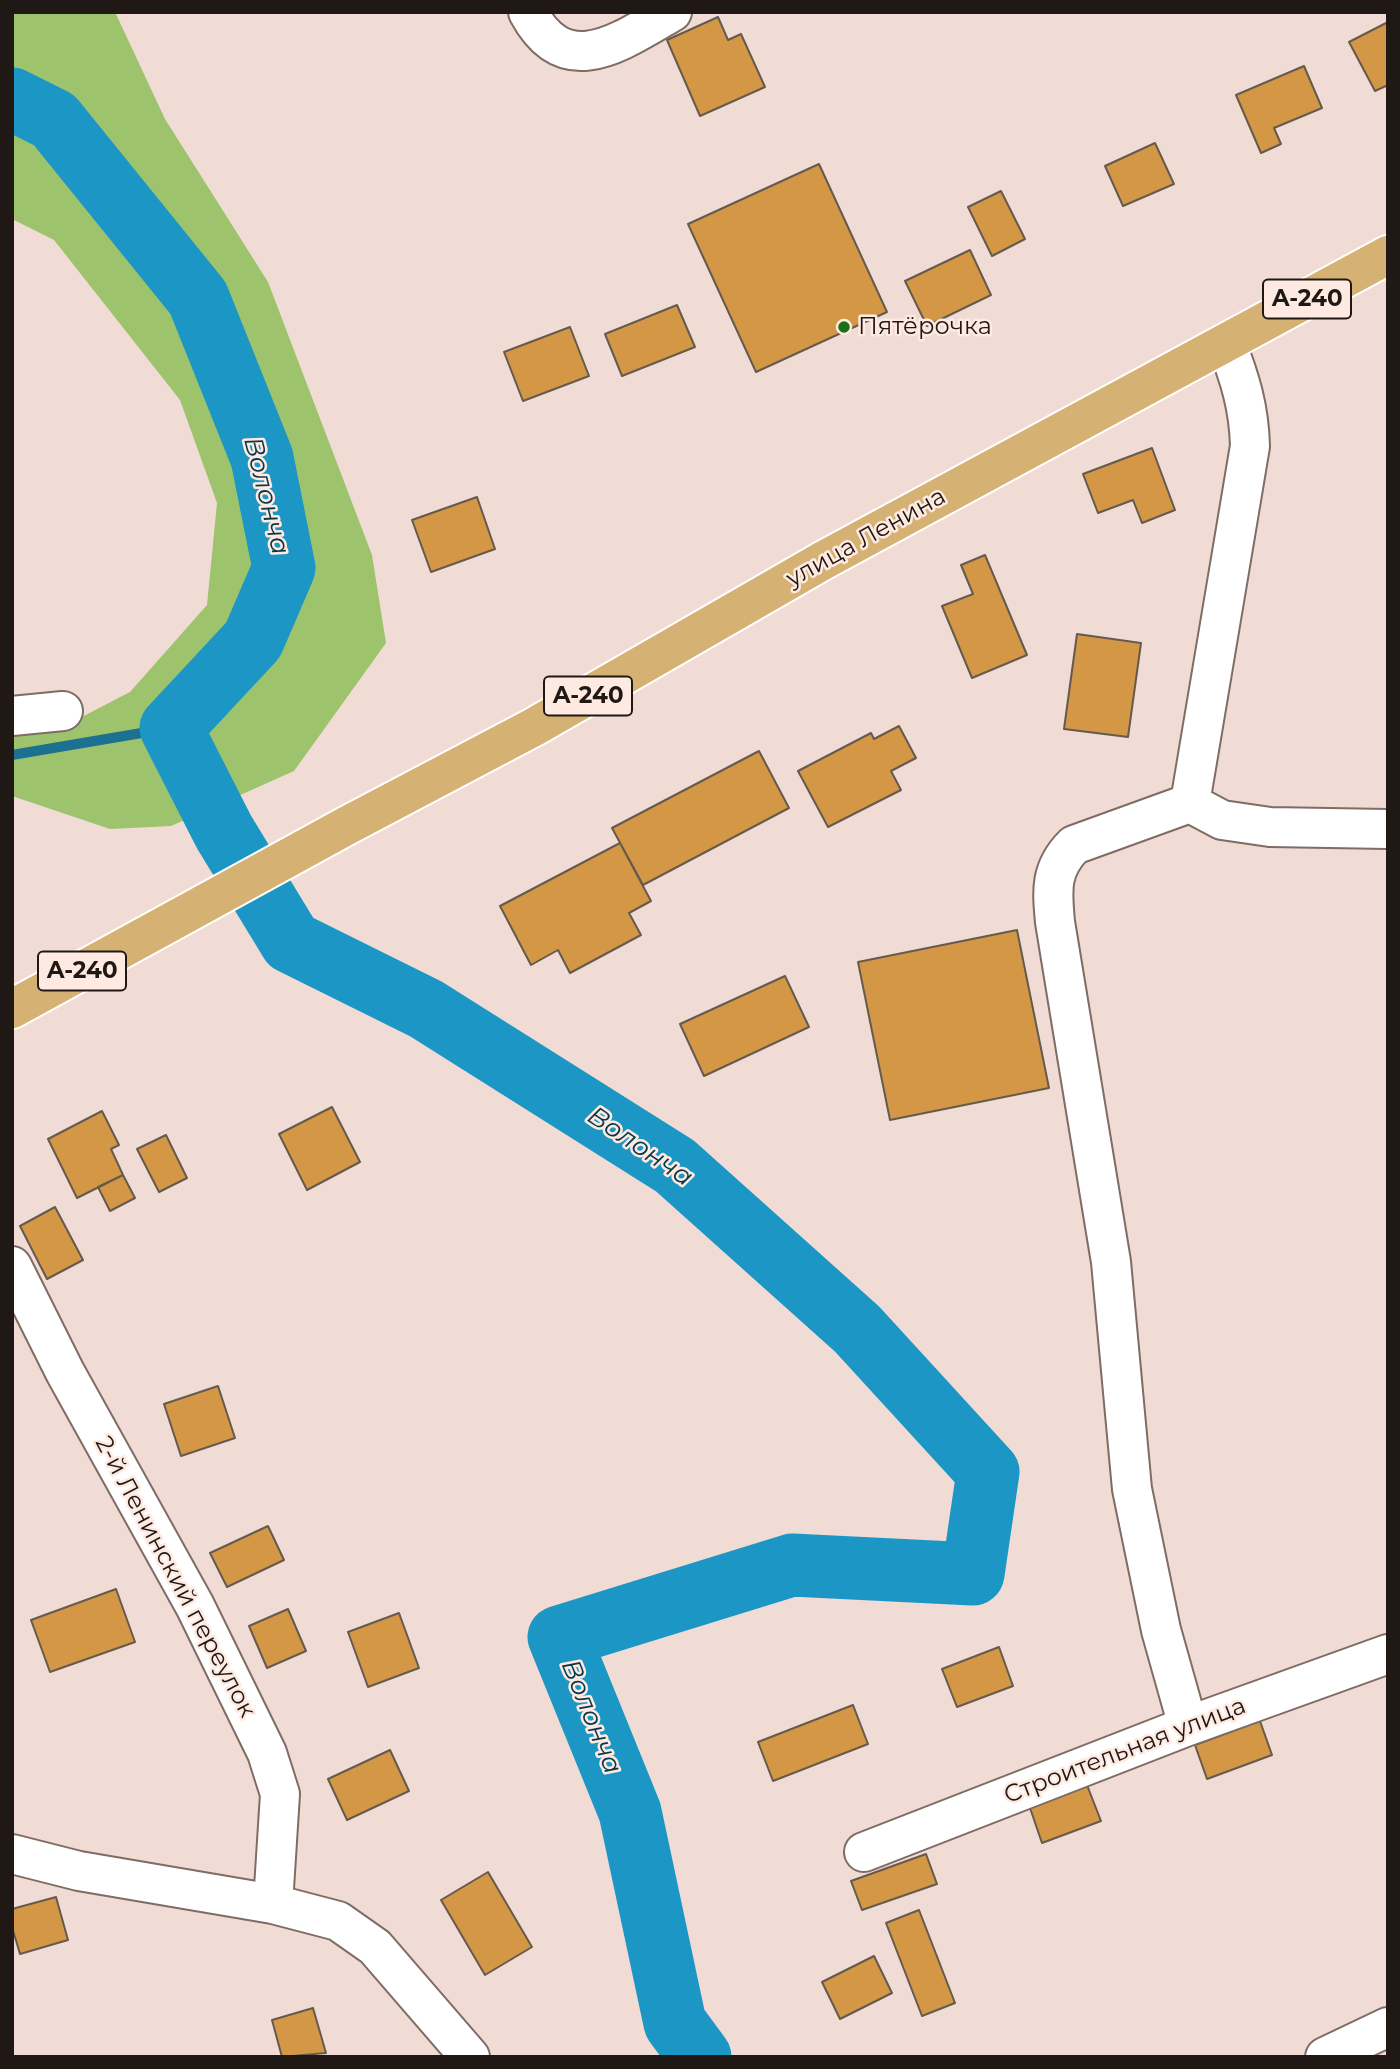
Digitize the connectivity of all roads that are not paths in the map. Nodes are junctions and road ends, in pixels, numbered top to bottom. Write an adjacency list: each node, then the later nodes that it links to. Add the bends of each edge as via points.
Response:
1 (528, 12): 2 (street, via 556,47 584,52 613,46)
2 (672, 12)
3 (1388, 255): 4 (main road, улица Ленина / А-240)
4 (1226, 343): 7 (street, via 1244,388 1250,446); 9 (main road, улица Ленина / А-240, via 824,560 534,727)
5 (63, 711): 6 (street)
6 (12, 716)
7 (1190, 803): 8 (street, via 1222,820 1269,827); 12 (street, via 1074,845 1060,859 1052,880 1111,1262 1132,1489 1161,1630)
8 (1388, 829)
9 (13, 1006)
10 (12, 1266): 15 (street, 2-й Ленинский переулок, via 65,1372 195,1606 267,1754 280,1794)
11 (1388, 1654): 12 (street, Строительная улица)
12 (1188, 1726): 13 (street, Строительная улица)
13 (864, 1852)
14 (12, 1854): 15 (street, via 79,1871)
15 (273, 1904): 17 (street, via 338,1922 374,1947)
16 (1388, 2027): 18 (street)
17 (470, 2057)
18 (1325, 2057)

